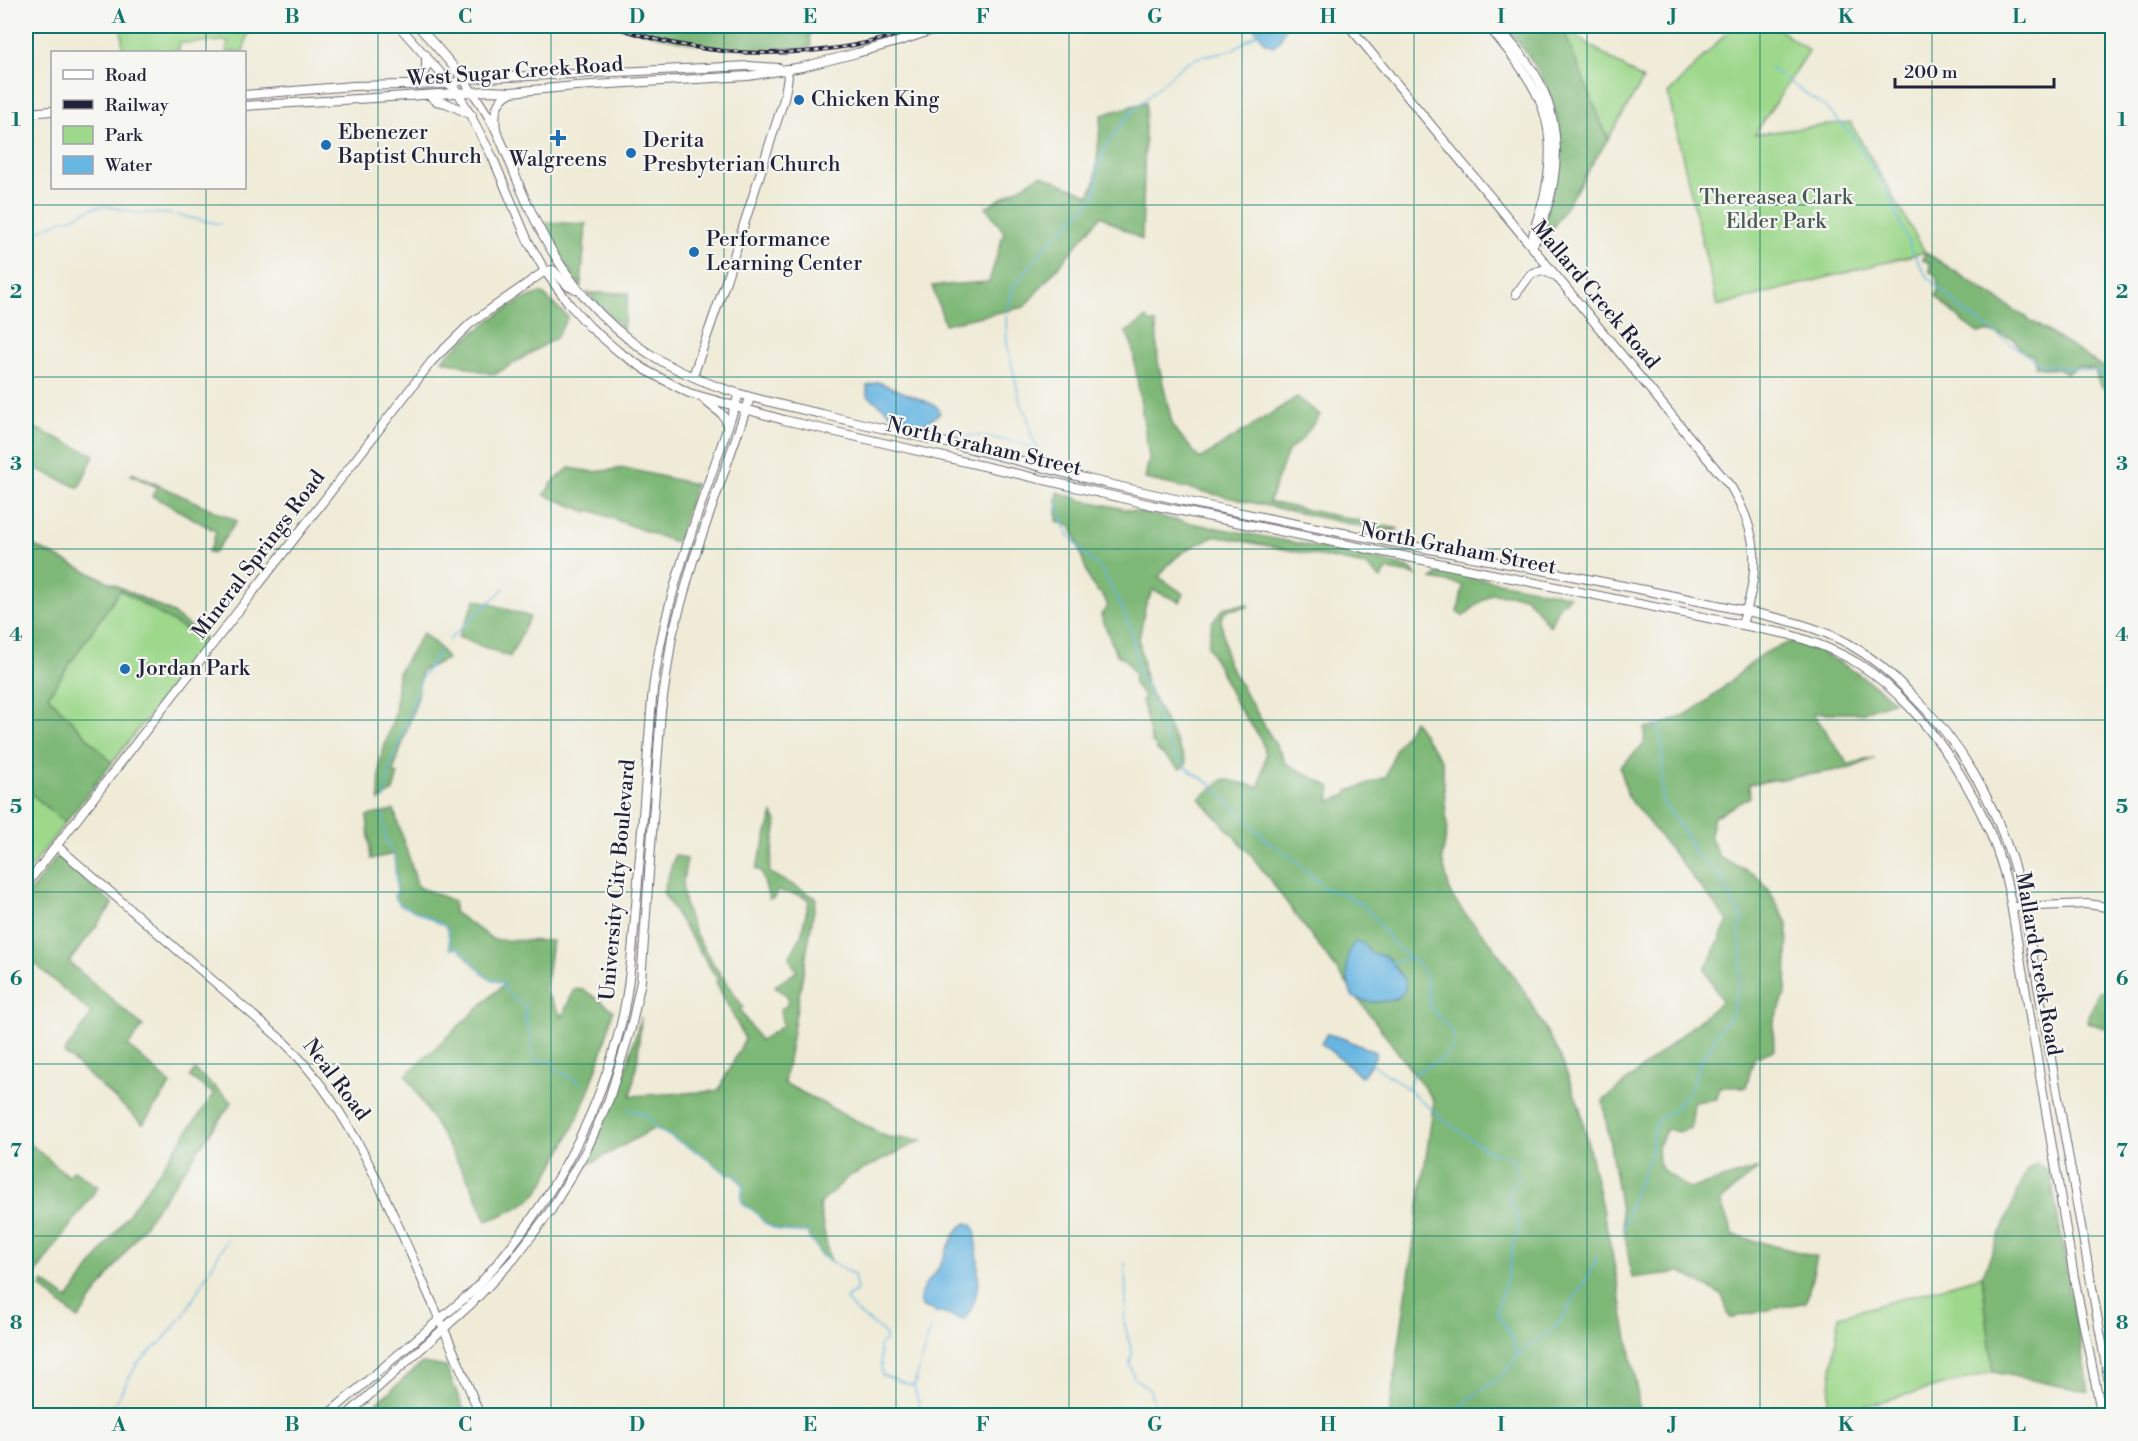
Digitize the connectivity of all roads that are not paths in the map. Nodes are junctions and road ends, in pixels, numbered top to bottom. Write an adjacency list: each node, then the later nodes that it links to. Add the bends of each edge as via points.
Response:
1 (399, 26): 7 (main road, North Graham Street)
2 (418, 26): 10 (main road, North Graham Street)
3 (944, 26): 9 (main road, West Sugar Creek Road, via 889,45)
4 (1349, 26): 26 (main road, Mallard Creek Road)
5 (1488, 26): 25 (main road, via 1533,83 1546,119 1549,172)
6 (1497, 26): 27 (main road, via 1533,72 1553,118 1557,156 1552,193)
7 (426, 55): 12 (main road, via 425,71); 13 (main road, North Graham Street)
8 (677, 69): 9 (main road, West Sugar Creek Road); 10 (main road, West Sugar Creek Road); 11 (main road, via 669,78)
9 (786, 69): 11 (main road, West Sugar Creek Road, via 748,76); 32 (main road, via 784,99)
10 (465, 79): 13 (main road, West Sugar Creek Road); 15 (main road, North Graham Street)
11 (644, 82): 16 (main road, West Sugar Creek Road)
12 (418, 84): 13 (main road, West Sugar Creek Road); 14 (main road, West Sugar Creek Road)
13 (451, 84): 17 (main road, North Graham Street)
14 (287, 92): 18 (main road, West Sugar Creek Road); 20 (main road, via 254,99)
15 (473, 92): 16 (main road, West Sugar Creek Road); 17 (main road, West Sugar Creek Road); 24 (main road, North Graham Street)
16 (511, 92): 24 (main road, via 496,108)
17 (459, 94): 19 (main road, West Sugar Creek Road); 23 (main road, North Graham Street)
18 (246, 95)
19 (430, 96): 20 (main road, West Sugar Creek Road); 23 (main road)
20 (246, 106)
21 (51, 111): 22 (main road)
22 (26, 113)
23 (472, 116): 28 (main road, North Graham Street)
24 (496, 130): 30 (main road, North Graham Street, via 532,214)
25 (1538, 215): 26 (main road, via 1529,226); 27 (main road)
26 (1517, 229): 27 (main road, Mallard Creek Road)
27 (1532, 246): 29 (main road, Mallard Creek Road)
28 (545, 271): 30 (main road, via 553,270); 34 (main road, North Graham Street, via 579,316 619,352 660,378); 41 (main road, Mineral Springs Road, via 471,323 432,361)
29 (1559, 280): 31 (main road, via 1539,270 1526,279); 39 (main road, Mallard Creek Road, via 1736,494 1749,521 1755,552)
30 (577, 290): 32 (main road, North Graham Street, via 634,343)
31 (1516, 294)
32 (693, 376): 33 (main road, North Graham Street)
33 (739, 394): 35 (main road, North Graham Street); 36 (main road, University City Boulevard)
34 (702, 397): 36 (main road, North Graham Street); 38 (main road, via 724,415)
35 (750, 398): 37 (main road, University City Boulevard); 39 (main road, North Graham Street, via 1229,510)
36 (735, 406): 37 (main road, North Graham Street); 38 (main road, University City Boulevard)
37 (746, 410): 40 (main road, North Graham Street, via 1152,505); 47 (main road, University City Boulevard, via 688,577 668,661 641,981 618,1072 588,1147 551,1210 506,1268)
38 (728, 427): 46 (main road, University City Boulevard, via 684,558 657,662 630,977 607,1073 574,1152 545,1200 491,1272)
39 (1746, 611): 40 (main road, Mallard Creek Road); 43 (main road, Mallard Creek Road, via 1808,627 1850,644 1888,671 1919,701 1958,747 1987,795 2013,859)
40 (1742, 624): 44 (main road, Mallard Creek Road, via 1803,639 1844,656 1881,681 1916,715 1968,785 2004,872)
41 (57, 846): 42 (main road, Mineral Springs Road); 46 (main road, Neal Road, via 283,1041 316,1077 363,1151)
42 (26, 885)
43 (2024, 906): 44 (main road); 45 (main road, via 2088,904); 48 (main road, Mallard Creek Road)
44 (2012, 907): 52 (main road, Mallard Creek Road, via 2074,1277)
45 (2112, 908)
46 (440, 1319): 47 (main road, Neal Road); 49 (main road, University City Boulevard)
47 (444, 1328): 50 (main road, University City Boulevard); 51 (main road, Neal Road)
48 (2112, 1399)
49 (326, 1416)
50 (346, 1416)
51 (480, 1416)
52 (2102, 1416)

